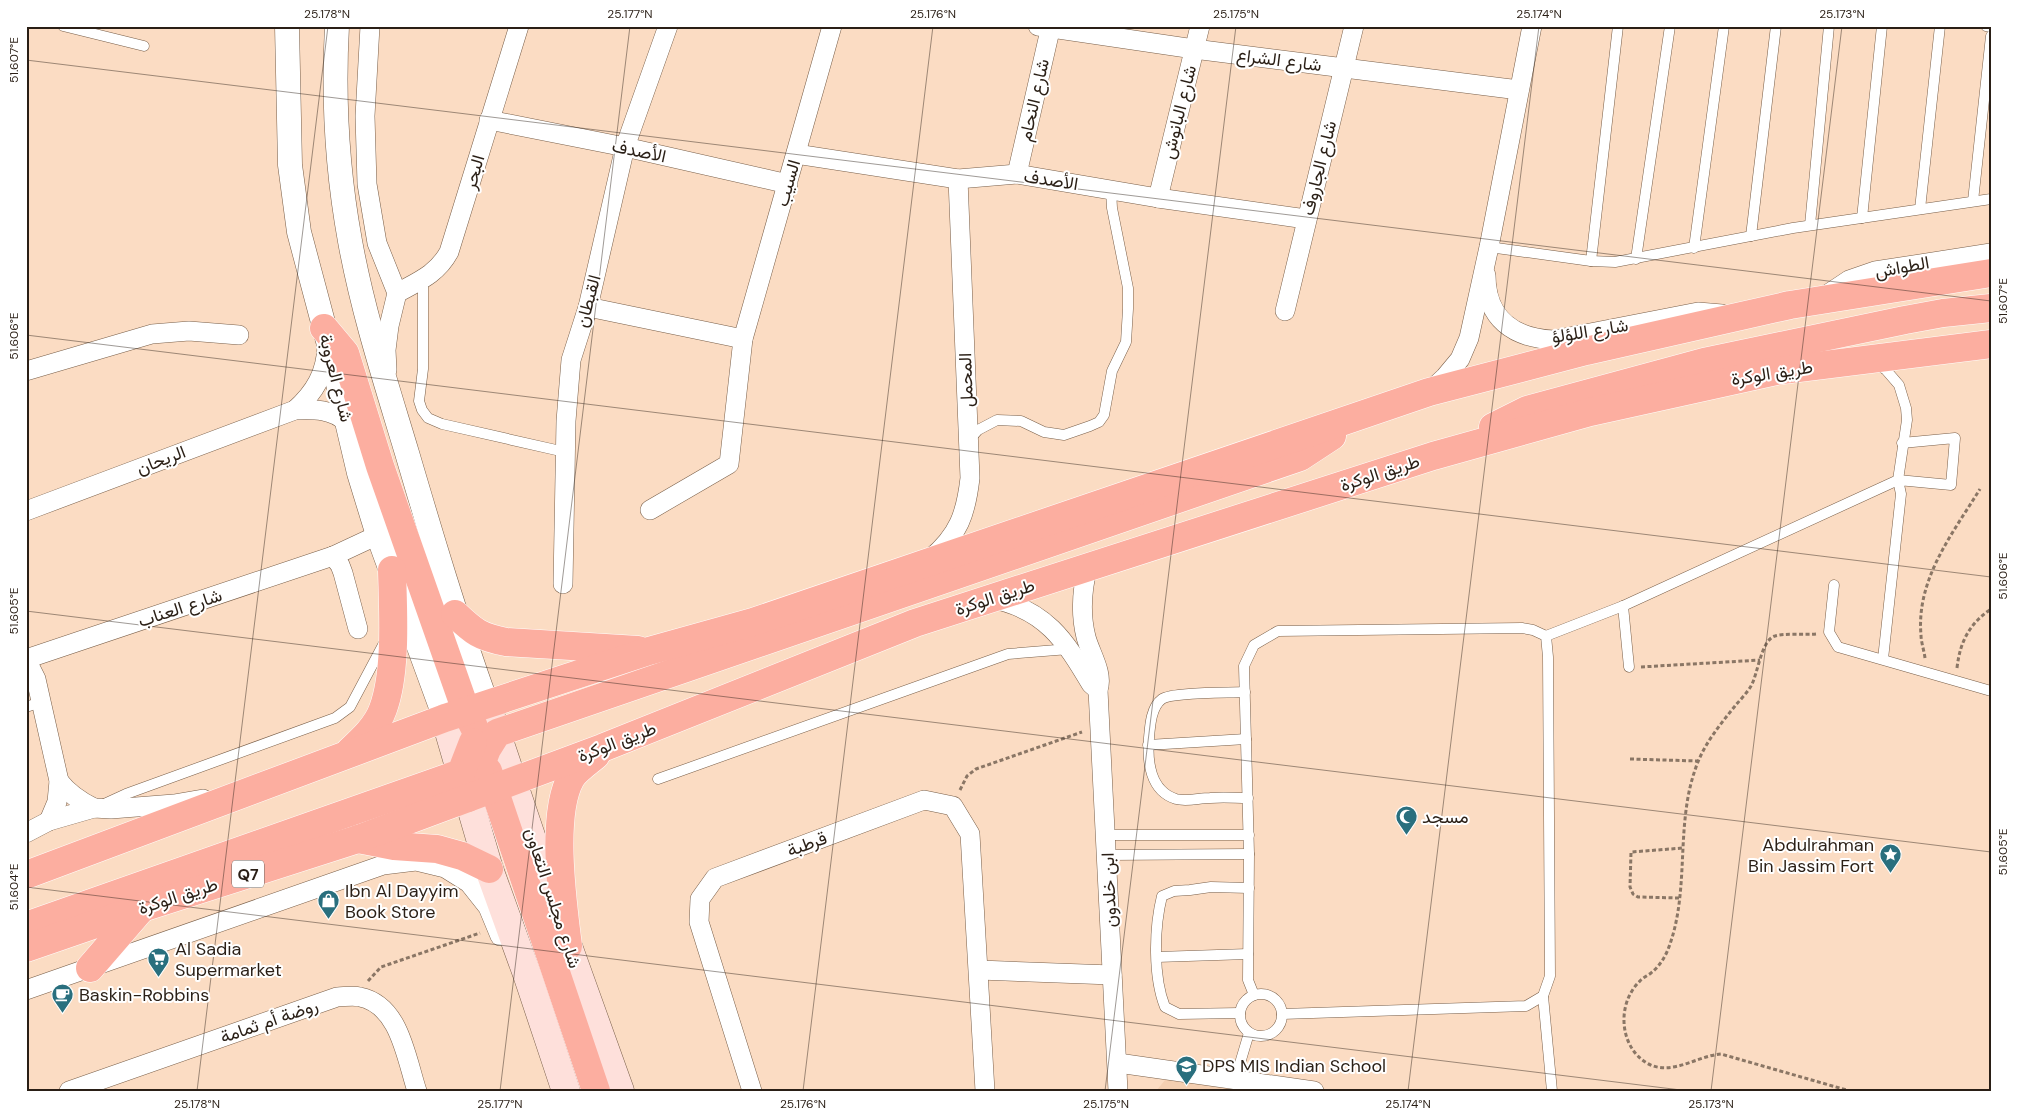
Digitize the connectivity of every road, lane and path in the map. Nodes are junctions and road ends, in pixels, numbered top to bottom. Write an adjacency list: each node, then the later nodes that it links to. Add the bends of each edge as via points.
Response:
1 (63, 26): 22 (lane)
2 (337, 26): 60 (street, via 335,101 342,194 360,289)
3 (370, 26): 48 (street, via 365,116 367,184 377,243)
4 (519, 26): 26 (street, البحر)
5 (668, 26): 27 (street, القبطان)
6 (832, 26): 28 (street, السيب)
7 (1200, 26): 23 (street, شارع البانوش)
8 (1354, 26): 24 (street, شارع الجاروف)
9 (1532, 26): 25 (street, شارع اللؤلؤ)
10 (1618, 26): 45 (lane)
11 (1670, 26): 44 (lane)
12 (1724, 26): 41 (lane)
13 (1776, 26): 40 (lane)
14 (1829, 26): 39 (lane)
15 (1882, 26): 37 (lane)
16 (1940, 26): 36 (lane)
17 (1986, 26): 20 (lane)
18 (286, 27): 55 (street, شارع العروبة, via 293,200)
19 (1047, 27): 23 (street, شارع الشراع); 29 (street, شارع النحام)
20 (1991, 27)
21 (1991, 36): 35 (lane)
22 (144, 46)
23 (1194, 49): 24 (street, شارع الشراع); 33 (street, شارع البانوش)
24 (1343, 68): 25 (street, شارع الشراع); 38 (street, شارع الجاروف)
25 (1519, 90): 43 (street, شارع اللؤلؤ)
26 (489, 120): 27 (street, الأصدف); 47 (street, البحر, via 449,252 442,266)
27 (625, 147): 31 (street, الأصدف); 50 (street, القبطان)
28 (796, 154): 30 (street, الأصدف); 31 (street, السيب)
29 (1017, 174): 30 (street, الأصدف); 32 (street, الأصدف)
30 (958, 180): 65 (street, المحمل)
31 (788, 184): 56 (street, السيب)
32 (1111, 190): 33 (street, الأصدف); 65 (lane, via 1128,288 1128,310 1126,342 1112,371 1104,415 1090,426 1064,435 1044,432 1020,421 997,420 978,430)
33 (1158, 198): 38 (street, الأصدف)
34 (1991, 199): 35 (lane)
35 (1973, 201): 36 (lane)
36 (1920, 209): 37 (lane)
37 (1862, 218): 39 (lane)
38 (1306, 220): 52 (street, شارع الجاروف)
39 (1810, 225): 40 (lane)
40 (1751, 236): 41 (lane)
41 (1694, 248): 44 (lane)
42 (1991, 253): 49 (street, الطواش, via 1875,270 1848,280)
43 (1487, 254): 45 (lane); 53 (street, شارع اللؤلؤ, via 1488,297 1493,309 1511,328 1535,339 1554,340 1698,312); 61 (street, شارع اللؤلؤ, via 1469,338 1460,359)
44 (1636, 259): 45 (lane)
45 (1591, 261)
46 (1991, 273): 49 (highway, طريق الوكرة)
47 (423, 279): 48 (street, البحر); 67 (lane, via 423,369 419,401 428,418)
48 (397, 293): 60 (street, via 386,350)
49 (1820, 300): 53 (highway, طريق الوكرة)
50 (588, 307): 56 (street); 67 (street, القبطان, via 571,360)
51 (1991, 308): 68 (highway, via 1904,320 1704,362 1527,410)
52 (1285, 311)
53 (1746, 316): 61 (highway, طريق الوكرة, via 1586,351)
54 (238, 335): 59 (street, via 189,331 152,334)
55 (326, 335): 62 (street, الريحان, via 326,361 320,380 310,396); 64 (street, شارع العروبة); 102 (highway, via 345,353)
56 (744, 339): 72 (street, السيب, via 729,464)
57 (1991, 344): 58 (highway, طريق الوكرة)
58 (1869, 360): 66 (lane, via 1899,384 1907,420); 68 (highway, طريق الوكرة, via 1776,371 1682,390)
59 (26, 371)
60 (388, 391): 83 (street)
61 (1429, 392): 63 (highway, طريق الوكرة)
62 (295, 410): 64 (street, الريحان, via 325,411 339,415); 71 (street, الريحان)
63 (1369, 413): 75 (highway, طريق الوكرة); 102 (highway, via 1300,457)
64 (347, 423): 73 (street, شارع العروبة)
65 (968, 441): 75 (street, المحمل, via 970,478 967,503 958,527 944,548)
66 (1902, 443): 69 (lane); 69 (lane, via 1955,438 1951,485)
67 (565, 452): 78 (street, القبطان)
68 (1433, 456): 76 (highway, طريق الوكرة)
69 (1898, 480): 81 (lane); 91 (lane, via 1901,494)
70 (1980, 488): 94 (path, via 1931,571 1922,602 1921,635)
71 (26, 510)
72 (650, 510)
73 (378, 535): 74 (street, شارع العناب); 77 (street, شارع العروبة)
74 (334, 556): 85 (street, via 343,573); 90 (street, شارع العناب)
75 (924, 564): 89 (highway, طريق الوكرة, via 753,622)
76 (1088, 566): 80 (highway, طريق الوكرة); 96 (street, ابن خلدون, via 1083,620 1099,679)
77 (392, 570): 84 (highway); 102 (street, شارع العروبة)
78 (563, 584)
79 (1834, 585): 86 (lane)
80 (990, 598): 88 (street, via 1009,602 1043,620); 104 (highway, طريق الوكرة, via 915,623)
81 (1623, 606): 87 (lane); 93 (lane)
82 (1991, 609): 95 (path, via 1966,634)
83 (455, 614): 89 (highway, via 474,632 498,640); 102 (street)
84 (393, 626): 105 (highway, via 390,678 383,709 372,728); 114 (lane, via 350,707 335,718)
85 (358, 629)
86 (1829, 632): 91 (lane, via 1838,647); 92 (path, via 1776,635 1769,639)
87 (1546, 636): 98 (lane, via 1522,628 1278,631 1254,645 1244,666); 141 (lane, via 1550,976)
88 (1069, 649): 96 (street, via 1090,684); 108 (lane, via 1008,654)
89 (649, 651): 102 (highway, طريق الوكرة)
90 (26, 659): 99 (street, via 36,679)
91 (1883, 659): 94 (lane)
92 (1760, 660): 93 (path); 107 (path, via 1751,686 1702,750)
93 (1629, 667)
94 (1928, 673): 95 (lane)
95 (1955, 681): 97 (lane)
96 (1098, 690): 100 (street, ابن خلدون)
97 (1991, 691)
98 (1245, 692): 101 (lane); 103 (lane, via 1189,694 1162,699 1155,707)
99 (34, 704): 109 (street)
100 (1100, 726): 113 (path, via 976,769 967,776); 118 (street, ابن خلدون)
101 (1246, 739): 103 (lane); 112 (lane)
102 (474, 742): 105 (highway, طريق الوكرة); 110 (highway, طريق الوكرة); 110 (main road, شارع مجلس التعاون); 119 (highway, طريق الوكرة / Q7); 123 (main road); 128 (highway)
103 (1148, 746): 112 (lane, via 1155,784 1176,799)
104 (602, 748): 110 (highway, طريق الوكرة); 130 (highway, via 571,778 562,805 560,876)
105 (346, 756): 111 (highway, طريق الوكرة)
106 (1630, 759): 107 (path)
107 (1698, 761): 120 (path, via 1685,810)
108 (658, 779)
109 (59, 782): 114 (street); 115 (street, via 57,802)
110 (504, 785): 130 (main road, شارع مجلس التعاون); 150 (highway)
111 (253, 789): 114 (street, طريق الوكرة, via 174,804); 124 (highway, طريق الوكرة)
112 (1248, 798): 117 (lane)
113 (953, 806): 135 (street, via 970,834); 152 (street, قرطبة, via 924,800 715,878 700,899 698,922)
114 (94, 808): 115 (street, طريق الوكرة)
115 (49, 821): 116 (street, طريق الوكرة)
116 (26, 833)
117 (1249, 835): 118 (lane); 121 (lane)
118 (1107, 836): 122 (street, ابن خلدون)
119 (358, 839): 123 (highway, via 438,849); 127 (highway, طريق الوكرة / Q7)
120 (1683, 848): 126 (path); 126 (path, via 1632,852 1630,887 1633,894 1638,897)
121 (1249, 854): 122 (lane); 125 (lane)
122 (1108, 855): 137 (street, ابن خلدون)
123 (489, 869): 136 (main road)
124 (26, 875)
125 (1249, 888): 132 (lane); 133 (lane, via 1211,887 1174,891 1162,896)
126 (1679, 898): 157 (path, via 1671,941 1661,963 1639,981 1627,1003 1624,1030 1637,1055 1645,1062 1675,1068 1707,1055 1721,1054)
127 (142, 908): 131 (highway, طريق الوكرة / Q7); 134 (highway)
128 (26, 926)
129 (496, 927): 134 (street, via 488,908 469,883 445,868 416,862 383,864); 136 (street, via 510,962); 140 (path, via 382,967)
130 (568, 946): 151 (main road, شارع مجلس التعاون)
131 (26, 948)
132 (1248, 954): 133 (lane); 139 (lane, via 1248,980)
133 (1157, 957): 142 (lane, via 1160,995 1165,1007 1179,1014)
134 (90, 968): 138 (street)
135 (978, 970): 137 (street); 153 (street)
136 (527, 974): 149 (main road)
137 (1112, 975): 145 (street, ابن خلدون)
138 (26, 990)
139 (1254, 995): 142 (lane, via 1244,1002); 143 (lane, via 1267,995 1278,1002)
140 (358, 996): 147 (street, روضة أم ثمامة, via 337,998); 148 (street, via 376,1002 389,1014 397,1028)
141 (1544, 996): 143 (lane, via 1526,1006); 156 (lane)
142 (1240, 1013): 144 (lane, via 1242,1024)
143 (1282, 1014): 144 (lane, via 1280,1026 1271,1034)
144 (1249, 1033): 146 (lane)
145 (1118, 1063): 146 (street); 154 (street, ابن خلدون)
146 (1235, 1080): 155 (street)
147 (69, 1091)
148 (417, 1091)
149 (566, 1091)
150 (596, 1091)
151 (620, 1091)
152 (752, 1091)
153 (984, 1091)
154 (1118, 1091)
155 (1314, 1091)
156 (1552, 1091)
157 (1850, 1091)

